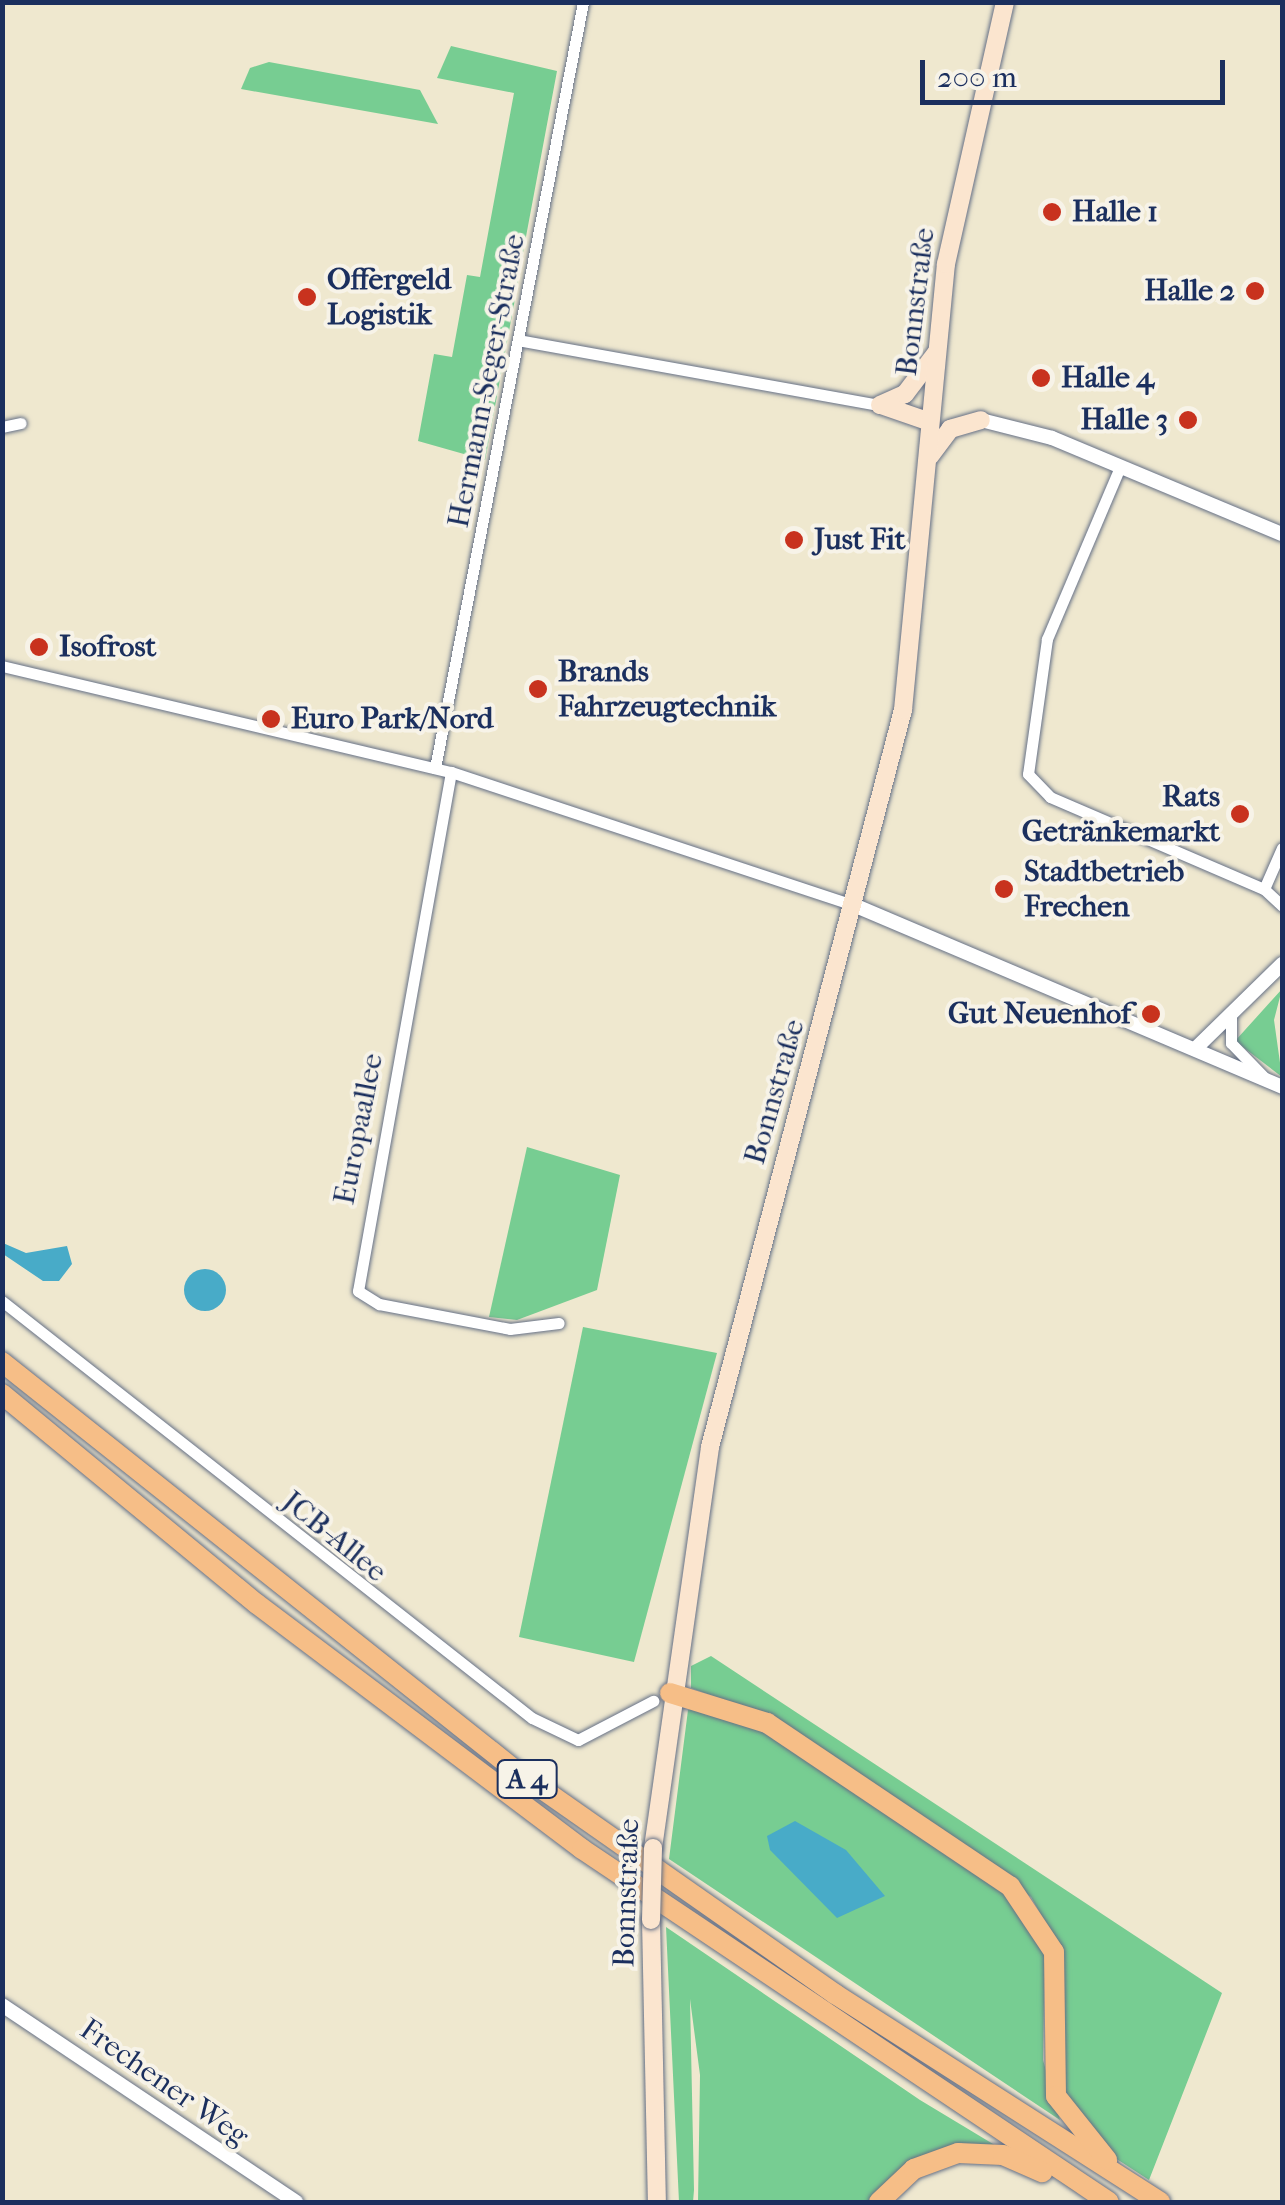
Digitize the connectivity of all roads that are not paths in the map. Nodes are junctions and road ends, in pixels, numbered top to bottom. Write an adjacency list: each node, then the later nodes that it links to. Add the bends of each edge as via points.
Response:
1 (584, 2): 3 (street, Hermann-Seger-Straße)
2 (1005, 2): 4 (main road, Bonnstraße, via 965,152)
3 (523, 341): 6 (street); 15 (street, Hermann-Seger-Straße)
4 (936, 353): 5 (main road, Bonnstraße); 6 (main road, via 905,394)
5 (932, 402): 7 (main road); 9 (main road, Bonnstraße)
6 (880, 405): 9 (main road)
7 (982, 420): 11 (main road, via 950,429); 12 (street)
8 (22, 422): 10 (street)
9 (930, 422): 11 (main road, Bonnstraße)
10 (2, 427)
11 (927, 460): 19 (main road, Bonnstraße, via 902,710)
12 (1120, 467): 13 (street); 18 (street, via 1047,639 1028,774 1050,797)
13 (1282, 534)
14 (2, 666): 15 (street)
15 (435, 768): 16 (street)
16 (451, 772): 19 (street); 27 (street, Europaallee, via 358,1291 379,1304 510,1329)
17 (1282, 848): 18 (street)
18 (1264, 889): 20 (street)
19 (856, 906): 23 (street); 30 (main road, Bonnstraße, via 710,1447)
20 (1282, 906)
21 (1282, 964): 22 (street)
22 (1239, 1002): 23 (street); 24 (street, via 1229,1038)
23 (1196, 1050): 24 (street)
24 (1267, 1080): 25 (street)
25 (1282, 1086)
26 (2, 1301): 30 (street, JCB-Allee, via 532,1718 578,1740)
27 (559, 1322)
28 (2, 1362): 32 (highway, A 4, via 265,1579 557,1800 888,2030)
29 (2, 1394): 36 (highway, A 4, via 256,1604 582,1849)
30 (661, 1697): 32 (highway, via 767,1723 1010,1886 1054,1952 1056,2096 1082,2137); 34 (main road, Bonnstraße, bridge, via 651,1920)
31 (2, 2005): 33 (street, Frechener Weg)
32 (1153, 2198)
33 (296, 2202)
34 (657, 2202)
35 (878, 2202): 36 (highway, via 914,2169 974,2152 1018,2160)
36 (1108, 2202)

